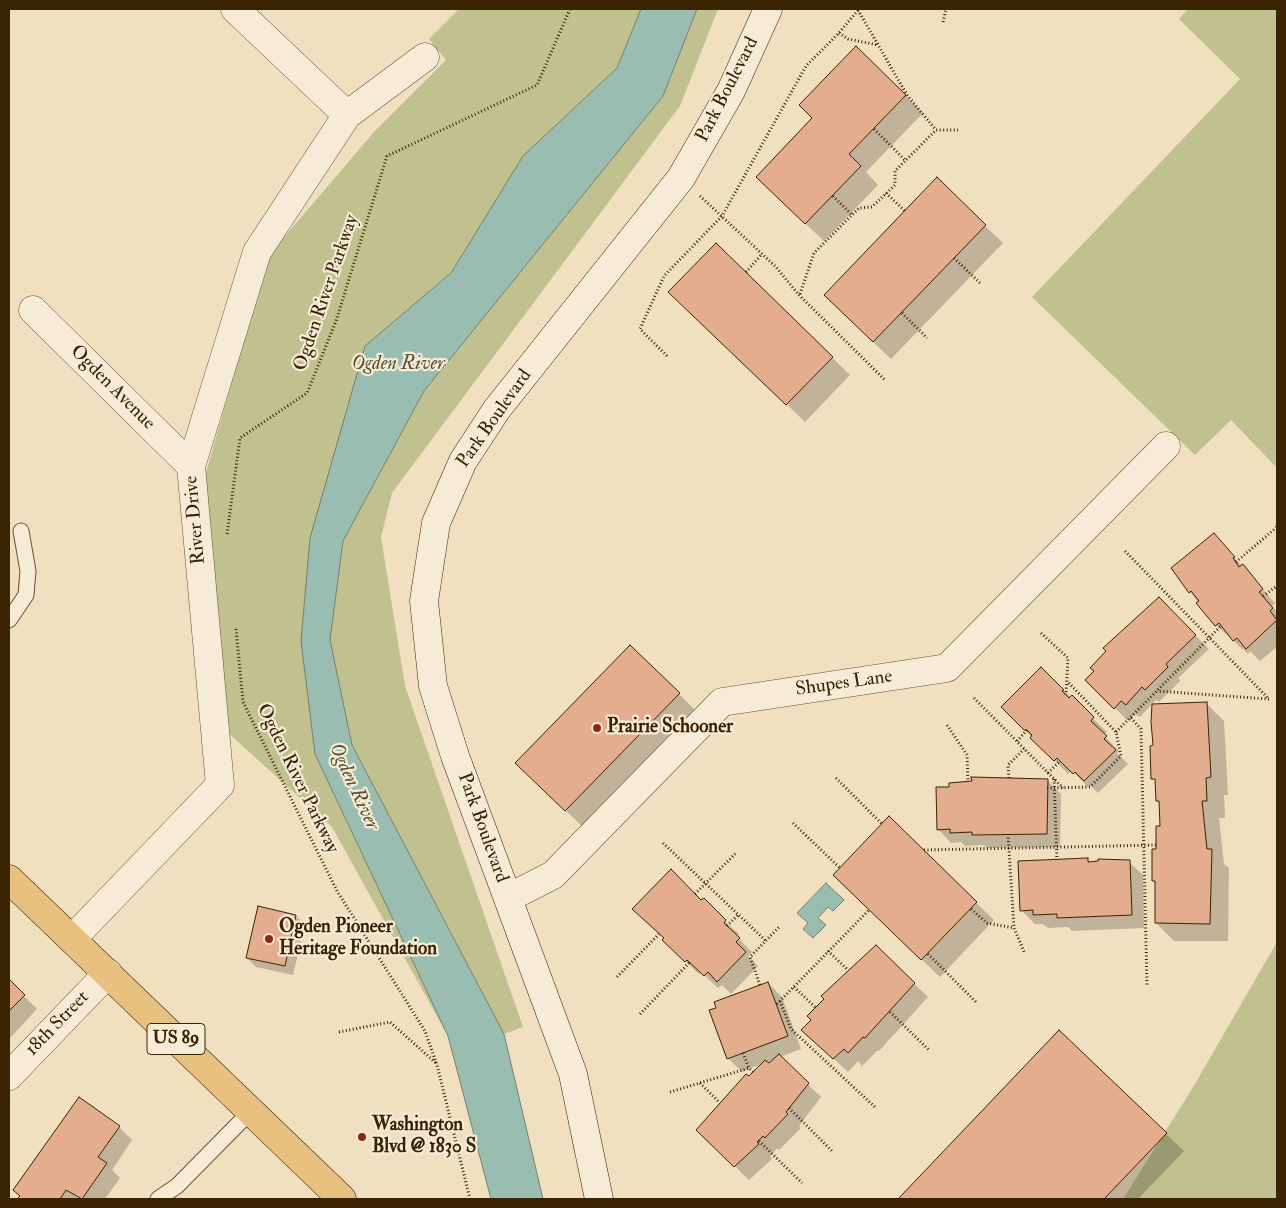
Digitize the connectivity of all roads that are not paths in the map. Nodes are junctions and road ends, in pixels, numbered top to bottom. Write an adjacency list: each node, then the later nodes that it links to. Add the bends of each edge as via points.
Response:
1 (235, 9): 4 (street)
2 (768, 9): 11 (street, Park Boulevard, via 732,90 681,178 497,409 463,461 436,523 424,601 432,686)
3 (425, 57): 4 (street, River Drive)
4 (347, 115): 7 (street, River Drive, via 257,252)
5 (33, 310): 7 (street, Ogden Avenue)
6 (1166, 446): 11 (street, Shupes Lane, via 947,668 722,702 553,875)
7 (191, 466): 12 (street, River Drive, via 220,785)
8 (22, 531): 9 (lane, via 28,571 26,595)
9 (9, 620)
10 (9, 879): 12 (main road, US 89)
11 (508, 898): 18 (street, Park Boulevard, via 573,1074)
12 (72, 939): 13 (main road, US 89)
13 (108, 973): 14 (street, 18th Street); 15 (main road, US 89)
14 (9, 1076)
15 (250, 1111): 16 (lane, via 177,1186); 17 (main road, US 89)
16 (158, 1199)
17 (342, 1199)
18 (599, 1199)

